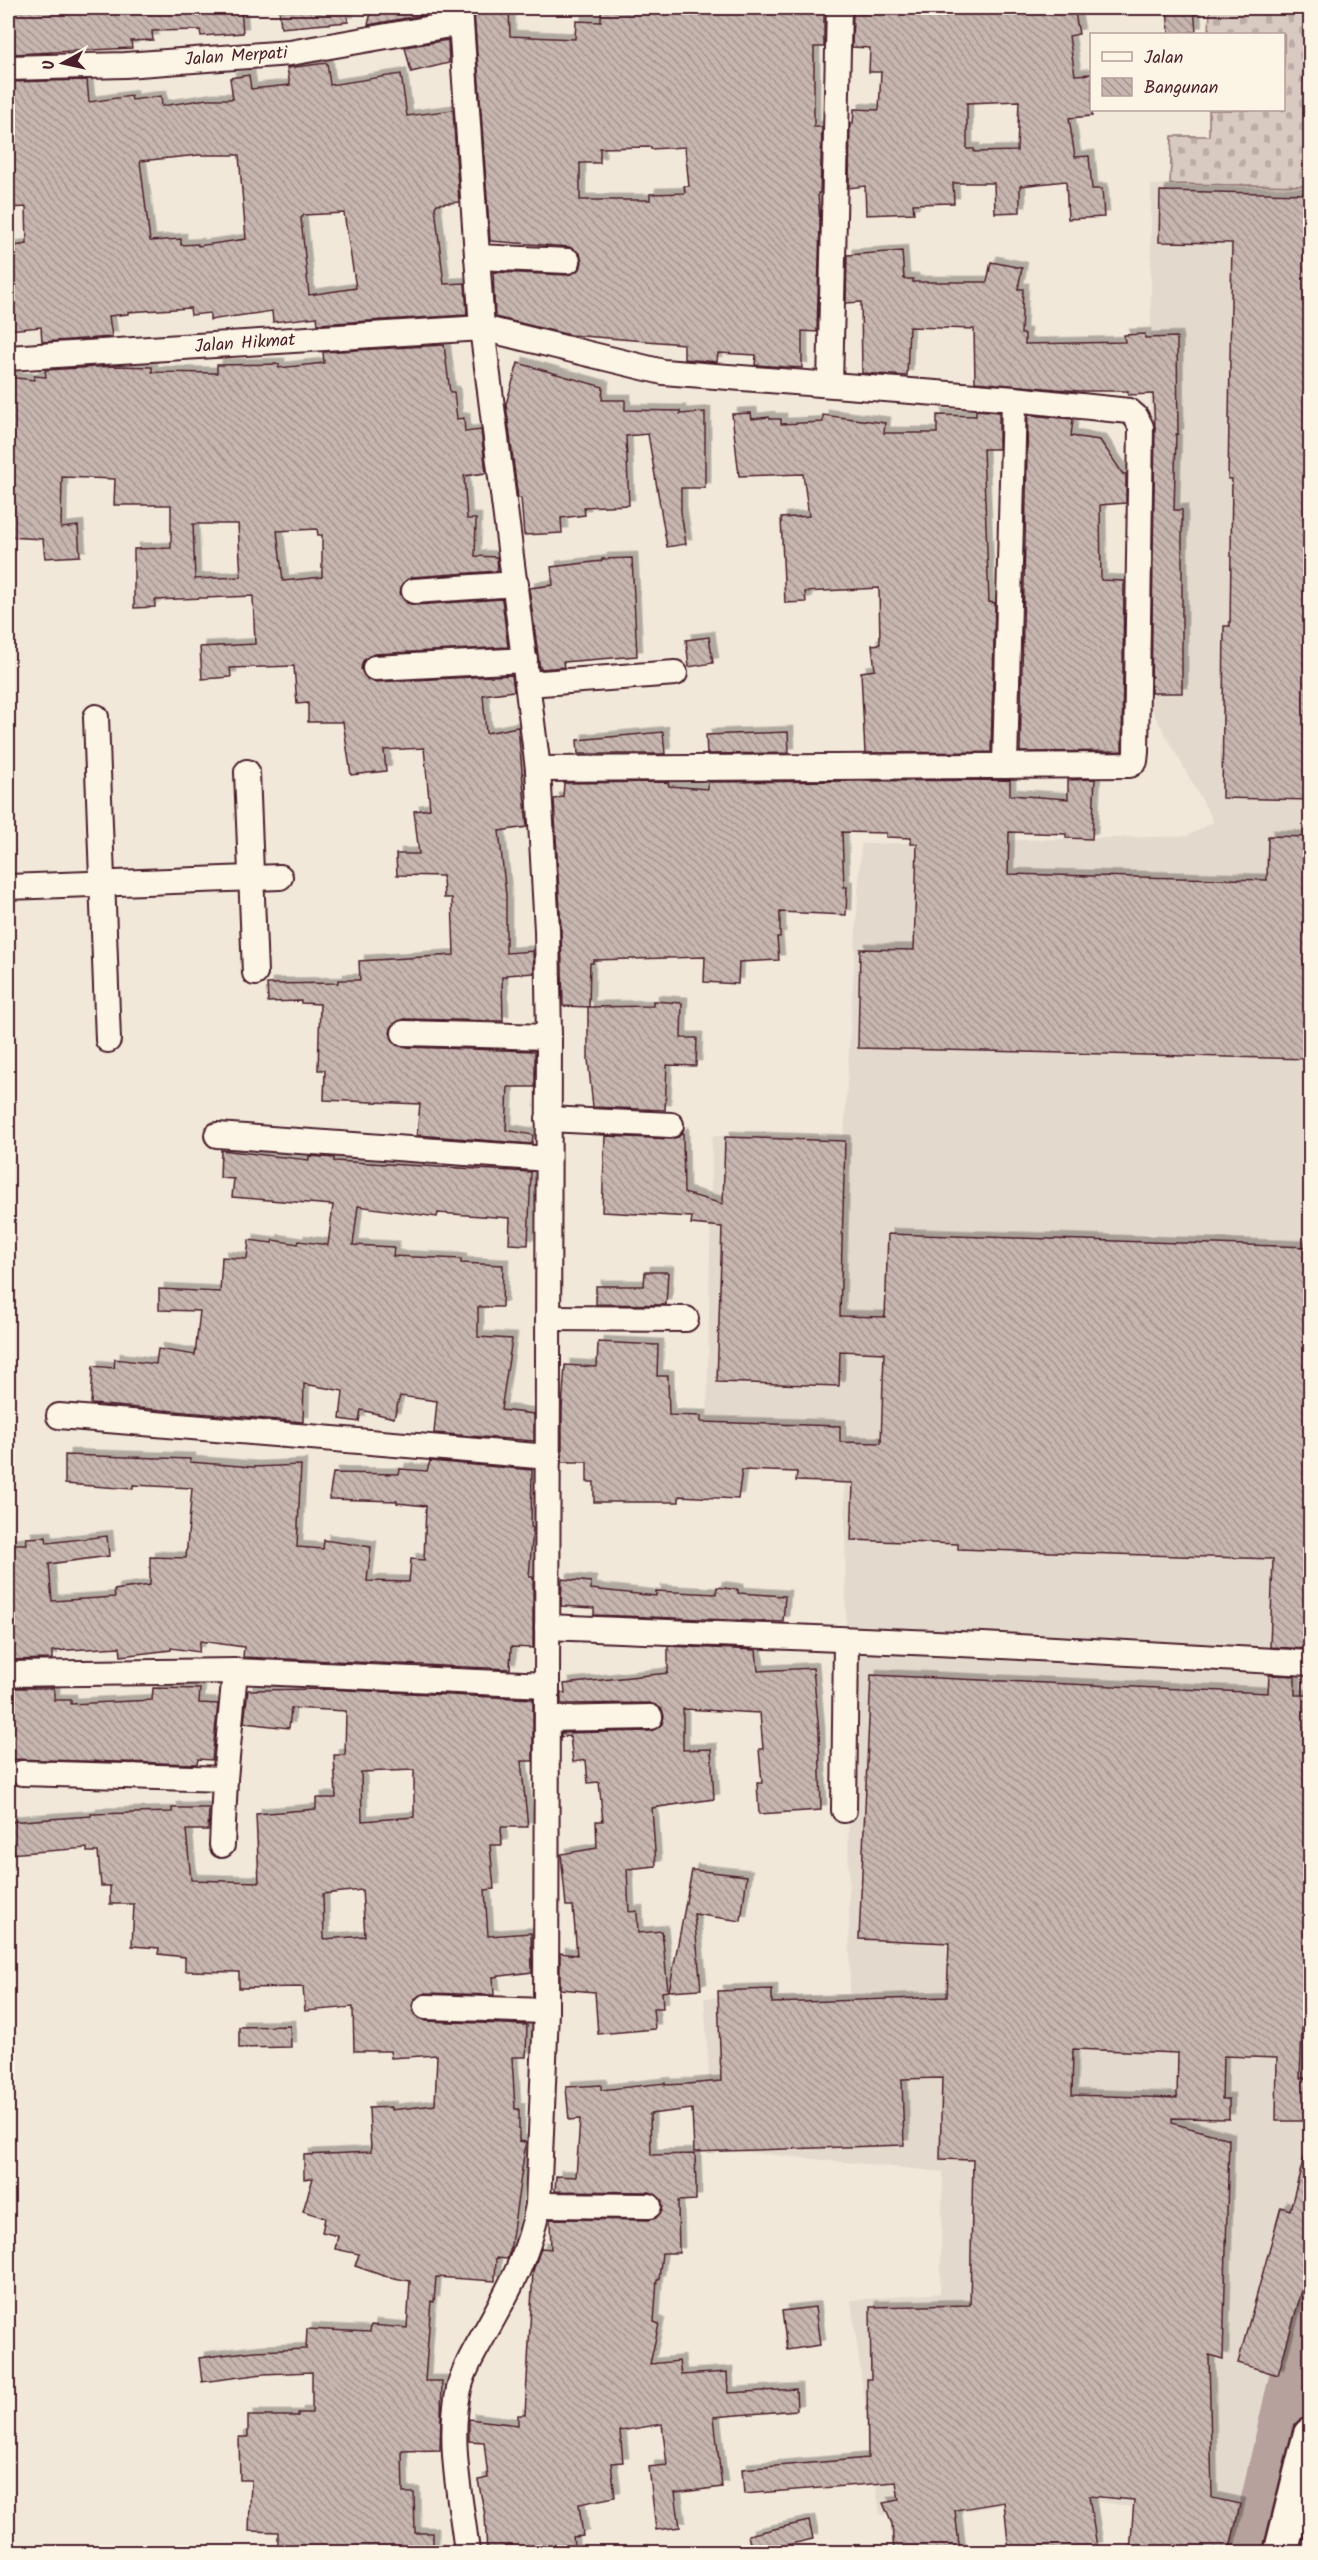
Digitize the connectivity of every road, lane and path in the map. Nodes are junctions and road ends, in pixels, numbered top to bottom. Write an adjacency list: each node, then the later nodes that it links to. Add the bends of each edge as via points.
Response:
1 (839, 8): 8 (street)
2 (460, 15): 3 (street, Jalan Merpati, via 290,53 125,65); 4 (street)
3 (8, 68)
4 (477, 257): 5 (street); 6 (street)
5 (568, 261)
6 (482, 328): 7 (street, Jalan Hikmat); 8 (street, Jalan Hikmat, via 663,372); 10 (street)
7 (8, 358)
8 (830, 384): 9 (street, Jalan Hikmat)
9 (1014, 399): 17 (street); 17 (street, Jalan Hikmat, via 1129,411 1141,427 1136,752 1135,761 1123,766)
10 (516, 584): 11 (street); 12 (street)
11 (414, 591)
12 (525, 660): 13 (street); 15 (street)
13 (375, 668)
14 (675, 673): 15 (street)
15 (528, 684): 18 (street)
16 (96, 717): 22 (street)
17 (1005, 766): 18 (street)
18 (538, 769): 26 (street)
19 (247, 772): 21 (street)
20 (280, 877): 21 (street)
21 (251, 879): 22 (street); 24 (street)
22 (102, 884): 23 (street); 27 (street)
23 (8, 887)
24 (255, 973)
25 (404, 1033): 26 (street)
26 (549, 1037): 28 (street)
27 (108, 1040)
28 (548, 1119): 29 (street); 31 (street)
29 (671, 1125)
30 (217, 1135): 31 (street)
31 (548, 1159): 32 (street)
32 (548, 1318): 33 (street); 35 (street)
33 (686, 1319)
34 (59, 1416): 35 (street)
35 (549, 1457): 36 (street)
36 (547, 1627): 37 (street); 41 (street)
37 (846, 1641): 38 (street); 46 (street)
38 (1311, 1664)
39 (235, 1671): 40 (street); 41 (street); 45 (street)
40 (8, 1674)
41 (548, 1685): 43 (street)
42 (650, 1717): 43 (street)
43 (547, 1719): 49 (street)
44 (22, 1773): 45 (street)
45 (225, 1779): 47 (street)
46 (844, 1810)
47 (222, 1845)
48 (426, 2007): 49 (street)
49 (546, 2011): 50 (street)
50 (538, 2205): 51 (street); 53 (street, via 525,2257 466,2367 459,2388 456,2446)
51 (649, 2206)
52 (1311, 2435): 54 (street)
53 (467, 2553)
54 (1281, 2553)

